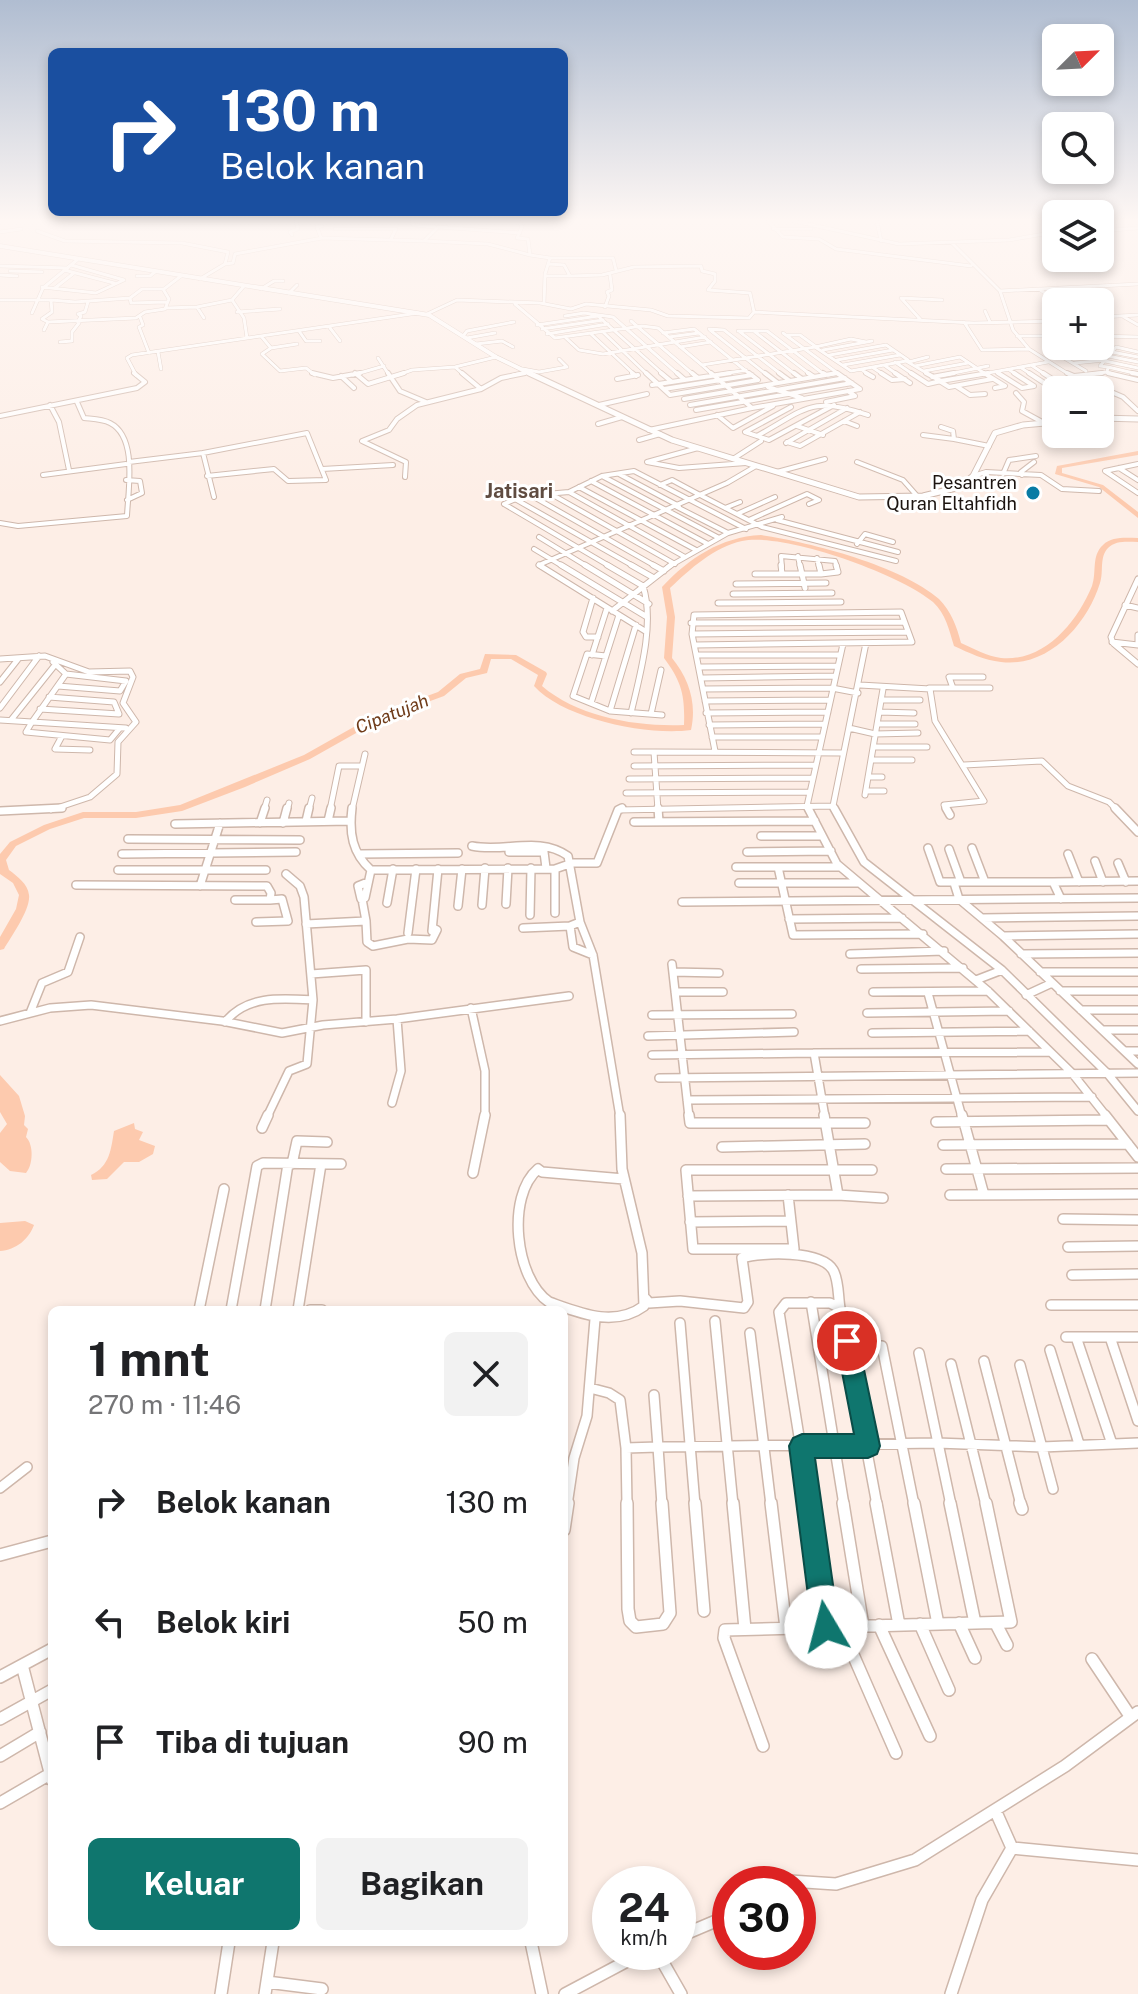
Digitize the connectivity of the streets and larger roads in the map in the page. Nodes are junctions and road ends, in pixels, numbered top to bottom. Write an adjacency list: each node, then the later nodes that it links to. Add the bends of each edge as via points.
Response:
1 (49, 314): 30 (street, via 42,319)
2 (78, 314): 31 (street)
3 (143, 314): 20 (street)
4 (201, 314): 23 (street)
5 (239, 314): 62 (street)
6 (413, 314): 39 (street)
7 (427, 314): 58 (street)
8 (534, 314): 36 (street)
9 (536, 314): 24 (street)
10 (577, 314): 19 (street)
11 (592, 314): 40 (street, via 613,317)
12 (662, 314): 13 (street)
13 (753, 314)
14 (792, 314): 27 (street)
15 (916, 314): 27 (street)
16 (986, 314): 34 (street)
17 (1008, 314): 28 (street)
18 (1138, 315): 22 (street)
19 (565, 316)
20 (140, 317): 31 (street); 96 (street)
21 (1114, 317): 22 (street)
22 (1124, 317): 37 (street)
23 (204, 318)
24 (545, 318)
25 (603, 320): 35 (street); 36 (street, via 598,316); 41 (street)
26 (631, 321): 38 (street)
27 (922, 321): 33 (street)
28 (1010, 321): 29 (street); 34 (street); 55 (street)
29 (1042, 321)
30 (48, 322): 31 (street); 42 (street)
31 (78, 322): 67 (street, via 72,338)
32 (514, 322): 58 (street, via 467,331)
33 (964, 322): 34 (street); 87 (street, via 982,350)
34 (990, 322)
35 (608, 324): 44 (street); 51 (street)
36 (537, 325): 41 (street)
37 (1138, 325)
38 (637, 326): 40 (street); 49 (street); 77 (street)
39 (330, 328): 43 (street); 69 (street)
40 (625, 328): 44 (street); 78 (street)
41 (542, 329): 51 (street)
42 (44, 330)
43 (311, 330): 45 (street); 45 (street, via 319,339 306,341)
44 (614, 330): 47 (street); 64 (street); 83 (street)
45 (299, 331): 53 (street)
46 (753, 331): 89 (street, via 767,331); 94 (street); 98 (street, via 738,331)
47 (603, 332): 52 (street); 66 (street)
48 (495, 333): 58 (street)
49 (663, 333): 50 (street, via 691,328); 59 (street)
50 (699, 333): 59 (street); 60 (street)
51 (547, 334): 63 (street)
52 (591, 334): 54 (street); 70 (street)
53 (261, 336): 62 (street); 82 (street)
54 (579, 336): 63 (street); 92 (street)
55 (1017, 336): 56 (street); 87 (street)
56 (1042, 336)
57 (1114, 336): 61 (street)
58 (465, 337): 76 (street)
59 (669, 337): 72 (street)
60 (705, 337): 72 (street); 73 (street)
61 (1138, 337)
62 (247, 338): 91 (street)
63 (566, 338): 92 (street, via 579,350)
64 (623, 338): 66 (street); 83 (street)
65 (820, 338): 68 (street)
66 (611, 339): 70 (street); 88 (street)
67 (59, 340)
68 (808, 340): 79 (street); 84 (street, via 784,334)
69 (340, 341)
70 (599, 341): 93 (street)
71 (872, 341): 74 (street)
72 (674, 342): 77 (street); 81 (street)
73 (711, 342): 81 (street); 109 (street)
74 (866, 342): 79 (street, via 851,339); 90 (street)
75 (297, 344): 82 (street)
76 (476, 344): 80 (street, via 502,341); 102 (street)
77 (658, 345): 78 (street); 159 (street)
78 (647, 346): 83 (street); 168 (street)
79 (815, 346): 84 (street); 90 (street)
80 (513, 347)
81 (680, 347): 122 (street)
82 (271, 348): 152 (street, via 262,354 280,371 305,367 322,378)
83 (635, 348): 88 (street); 172 (street)
84 (804, 348): 89 (street); 145 (street)
85 (891, 348): 86 (street); 99 (street); 100 (street); 110 (street)
86 (903, 349)
87 (1029, 349): 117 (street)
88 (623, 350): 93 (street); 146 (street)
89 (793, 350): 94 (street); 151 (street)
90 (823, 350): 99 (street)
91 (158, 352): 96 (street); 134 (street)
92 (596, 352): 93 (street)
93 (611, 352): 153 (street)
94 (781, 352): 98 (street); 156 (street)
95 (1114, 352): 120 (street, via 1120,347)
96 (149, 353): 200 (street, via 127,357 143,385)
97 (915, 353): 100 (street)
98 (770, 354): 101 (street); 164 (street)
99 (830, 355): 110 (street)
100 (901, 355): 114 (street); 123 (street)
101 (758, 356): 107 (street); 107 (street, via 724,330 709,329); 171 (street)
102 (496, 357): 130 (street); 139 (street)
103 (928, 357): 114 (street)
104 (1114, 357): 120 (street)
105 (1114, 357): 120 (street)
106 (378, 358): 126 (street)
107 (746, 358): 109 (street); 181 (street)
108 (559, 359): 139 (street, via 567,366)
109 (734, 360): 115 (street); 137 (street)
110 (837, 360): 123 (street)
111 (1068, 360): 119 (street)
112 (1088, 360): 119 (street)
113 (1105, 360): 129 (street)
114 (909, 361): 116 (street); 127 (street)
115 (722, 362): 121 (street); 142 (street)
116 (895, 362): 124 (street); 173 (street, via 928,384)
117 (1047, 362): 125 (street); 154 (street); 155 (street)
118 (968, 363): 127 (street, via 960,357); 133 (street); 141 (street)
119 (1073, 363): 129 (street, via 1084,370)
120 (1137, 363): 138 (street)
121 (709, 364): 122 (street); 147 (street)
122 (702, 365): 149 (street)
123 (843, 365): 140 (street)
124 (884, 365): 131 (street); 165 (street)
125 (1031, 365): 132 (street); 132 (street, via 1063,386 1052,388)
126 (384, 366): 144 (street); 161 (street)
127 (915, 366): 141 (street)
128 (988, 366): 133 (street)
129 (1100, 366): 138 (street)
130 (455, 367): 161 (street, via 414,369); 184 (street)
131 (872, 367): 135 (street); 165 (street, via 892,380)
132 (1020, 367): 136 (street)
133 (977, 368): 148 (street); 158 (street)
134 (161, 369)
135 (861, 369): 140 (street); 157 (street)
136 (1008, 369): 143 (street); 143 (street, via 1034,386 1022,388)
137 (746, 370): 142 (street); 150 (street)
138 (1107, 370): 155 (street)
139 (525, 371): 184 (street); 205 (street)
140 (851, 371): 145 (street)
141 (924, 371): 158 (street)
142 (734, 372): 147 (street)
143 (996, 372): 148 (street)
144 (355, 373): 152 (street); 161 (street, via 366,384)
145 (838, 373): 151 (street); 160 (street)
146 (649, 374): 153 (street); 163 (street)
147 (721, 374): 149 (street)
148 (985, 374): 166 (street); 173 (street)
149 (714, 375): 159 (street); 169 (street)
150 (752, 375): 169 (street); 170 (street)
151 (826, 375): 156 (street)
152 (341, 376): 182 (street)
153 (636, 376): 162 (street)
154 (1067, 376)
155 (1072, 376)
156 (814, 377): 164 (street)
157 (873, 377)
158 (932, 377): 173 (street)
159 (698, 378): 168 (street)
160 (845, 378): 174 (street); 181 (street)
161 (390, 379): 201 (street, via 401,392)
162 (617, 379)
163 (654, 379): 167 (street); 176 (street)
164 (802, 379): 171 (street)
165 (905, 379): 175 (street)
166 (993, 379): 180 (street); 183 (street, via 1005,386)
167 (644, 380)
168 (685, 380): 172 (street)
169 (720, 380): 178 (street); 185 (street)
170 (758, 380): 178 (street); 179 (street)
171 (790, 381): 181 (street)
172 (672, 382): 176 (street)
173 (941, 382): 180 (street)
174 (852, 383): 188 (street, via 860,389); 194 (street)
175 (910, 383)
176 (659, 384): 177 (street); 185 (street)
177 (652, 385)
178 (726, 386): 187 (street); 193 (street)
179 (765, 386): 181 (street); 187 (street)
180 (956, 386): 189 (street)
181 (777, 387): 194 (street); 196 (street)
182 (354, 388)
183 (995, 388)
184 (481, 389): 201 (street)
185 (664, 389): 193 (street)
186 (977, 389): 189 (street)
187 (733, 391): 196 (street); 198 (street)
188 (848, 391): 197 (street); 197 (street, via 855,396 826,402)
189 (963, 391): 195 (street)
190 (1016, 393): 231 (street, via 1024,402 1022,411)
191 (1114, 393): 214 (street)
192 (647, 394): 205 (street)
193 (678, 394): 198 (street)
194 (790, 394): 197 (street); 202 (street)
195 (985, 394)
196 (739, 397): 202 (street); 206 (street)
197 (806, 398): 199 (street)
198 (684, 399): 206 (street)
199 (794, 400): 203 (street); 209 (street)
200 (77, 402): 204 (street); 255 (street, via 84,418 110,422 120,430)
201 (426, 402): 272 (street, via 407,408 389,430 362,442 406,462)
202 (746, 402): 210 (street); 212 (street)
203 (780, 403): 208 (street); 210 (street); 217 (street)
204 (50, 405): 220 (street); 262 (street)
205 (599, 405): 221 (street)
206 (690, 405): 212 (street)
207 (834, 405): 209 (street); 211 (street); 235 (street)
208 (791, 407): 213 (street); 223 (street)
209 (811, 407): 213 (street)
210 (751, 408): 216 (street); 217 (street)
211 (847, 408): 215 (street); 239 (street)
212 (696, 410): 222 (street)
213 (803, 411): 227 (street)
214 (1138, 411)
215 (860, 412): 219 (street); 224 (street)
216 (730, 413): 218 (street); 232 (street)
217 (761, 413): 223 (street); 232 (street)
218 (717, 415): 222 (street); 232 (street, via 733,428)
219 (868, 415)
220 (0, 416)
221 (622, 417): 234 (street); 238 (street)
222 (704, 417): 230 (street); 238 (street)
223 (773, 417): 227 (street); 243 (street, via 745,432)
224 (852, 417): 228 (street); 229 (street)
225 (1114, 418): 226 (street)
226 (1138, 419)
227 (786, 421): 235 (street); 243 (street)
228 (844, 421): 236 (street); 241 (street)
229 (863, 421)
230 (709, 422)
231 (1042, 422)
232 (743, 423)
233 (1042, 423): 247 (street, via 998,431)
234 (598, 424)
235 (797, 426): 239 (street); 243 (street, via 769,440)
236 (857, 426)
237 (941, 427): 244 (street, via 953,431)
238 (649, 430): 240 (street)
239 (809, 430): 241 (street); 241 (street, via 786,443 800,446)
240 (660, 434): 245 (street); 246 (street)
241 (823, 435)
242 (923, 435): 244 (street)
243 (759, 438): 253 (street)
244 (954, 439): 247 (street)
245 (639, 440)
246 (698, 445): 250 (street); 253 (street)
247 (989, 446): 271 (street)
248 (655, 448): 250 (street)
249 (203, 453): 255 (street); 261 (street, via 307,433); 269 (street)
250 (664, 457): 257 (street, via 647,462 661,469)
251 (746, 459): 253 (street); 257 (street); 258 (street)
252 (825, 459): 264 (street)
253 (736, 460)
254 (857, 462): 286 (street, via 903,480)
255 (128, 463): 262 (street); 273 (street)
256 (393, 465): 261 (street)
257 (721, 466): 263 (street)
258 (756, 466): 264 (street); 283 (street, via 731,484)
259 (1136, 466): 260 (street)
260 (1119, 468): 274 (street); 281 (street, via 1105,471)
261 (322, 469): 269 (street, via 326,480 288,481 274,469)
262 (69, 470): 267 (street)
263 (736, 470)
264 (777, 472): 286 (street, via 859,497)
265 (617, 473): 270 (street); 276 (street, via 634,471); 292 (street)
266 (1003, 474): 268 (street); 268 (street, via 1009,460 1035,459); 271 (street)
267 (43, 475)
268 (1022, 475): 278 (street, via 1046,476 1065,490)
269 (207, 476): 284 (street)
270 (602, 476): 275 (street); 294 (street)
271 (973, 476): 286 (street, via 954,489)
272 (405, 477)
273 (126, 480): 288 (street); 288 (street, via 140,481 143,489)
274 (1138, 480)
275 (591, 481): 277 (street); 296 (street)
276 (660, 485): 283 (street, via 672,480); 289 (street)
277 (579, 487): 279 (street); 298 (street)
278 (1099, 491)
279 (569, 492): 280 (street); 301 (street)
280 (549, 493): 282 (street); 305 (street)
281 (1138, 493)
282 (530, 495): 287 (street); 308 (street)
283 (701, 495): 289 (street); 293 (street)
284 (214, 497)
285 (775, 497): 295 (street)
286 (918, 497)
287 (515, 499): 312 (street); 314 (street, via 504,504)
288 (127, 500): 299 (street, via 127,516)
289 (690, 500): 292 (street); 300 (street)
290 (740, 502): 293 (street)
291 (809, 504): 297 (street, via 819,500 807,494)
292 (678, 506): 294 (street); 303 (street)
293 (725, 508): 295 (street)
294 (667, 510): 296 (street); 309 (street)
295 (737, 514): 297 (street)
296 (655, 515): 298 (street); 313 (street)
297 (749, 520): 302 (street)
298 (642, 521): 301 (street); 317 (street)
299 (0, 523)
300 (735, 523): 303 (street); 304 (street)
301 (630, 526): 305 (street); 321 (street)
302 (762, 527): 304 (street); 310 (street, via 779,518); 316 (street)
303 (721, 529): 306 (street)
304 (746, 529): 306 (street)
305 (618, 532): 308 (street); 325 (street)
306 (728, 533): 309 (street)
307 (539, 537): 319 (street)
308 (605, 537): 312 (street); 326 (street)
309 (719, 538): 313 (street)
310 (859, 542): 311 (street, via 865,534); 316 (street); 318 (street)
311 (893, 542)
312 (592, 543): 314 (street); 331 (street)
313 (708, 544): 317 (street)
314 (579, 548): 319 (street); 336 (street)
315 (534, 549): 323 (street)
316 (852, 549): 324 (street)
317 (696, 550): 321 (street)
318 (898, 552)
319 (566, 554): 323 (street); 338 (street)
320 (798, 556): 322 (street); 327 (street); 329 (street, via 780,557)
321 (685, 557): 325 (street)
322 (817, 558): 330 (street); 330 (street, via 834,560 838,571)
323 (550, 561): 337 (street, via 539,565); 344 (street)
324 (896, 561)
325 (675, 564): 326 (street)
326 (664, 571): 331 (street)
327 (801, 573): 329 (street); 330 (street); 333 (street)
328 (755, 574): 329 (street)
329 (782, 574)
330 (821, 574)
331 (654, 578): 336 (street)
332 (1138, 579): 349 (street)
333 (804, 583): 334 (street); 335 (street); 339 (street)
334 (826, 583)
335 (736, 584)
336 (643, 586): 338 (street); 348 (street)
337 (578, 589): 342 (street); 343 (street)
338 (632, 593): 344 (street); 348 (street)
339 (806, 593): 340 (street); 341 (street); 345 (street)
340 (832, 593)
341 (733, 594)
342 (573, 598)
343 (593, 598): 351 (street); 364 (street, via 583,632)
344 (622, 602): 351 (street); 354 (street)
345 (808, 602): 346 (street); 347 (street); 352 (street)
346 (841, 602)
347 (718, 603)
348 (649, 604): 354 (street)
349 (1125, 605): 350 (street); 365 (street, via 1111,632)
350 (1138, 608)
351 (609, 609): 353 (street); 364 (street)
352 (811, 612): 355 (street); 356 (street, via 900,612); 357 (street, via 699,614)
353 (619, 615): 358 (street); 378 (street)
354 (647, 617): 359 (street)
355 (814, 622): 356 (street); 357 (street); 361 (street)
356 (904, 622): 360 (street)
357 (691, 623): 362 (street)
358 (636, 625): 359 (street); 371 (street)
359 (645, 631): 372 (street)
360 (908, 632): 361 (street); 366 (street, via 912,643)
361 (817, 633): 362 (street); 367 (street)
362 (692, 634): 370 (street)
363 (1138, 635): 369 (street, via 1138,645)
364 (598, 637): 374 (street)
365 (1112, 642): 369 (street); 382 (street)
366 (866, 643): 368 (street); 392 (street)
367 (821, 644): 368 (street); 370 (street)
368 (843, 644): 376 (street)
369 (1131, 644): 373 (street)
370 (695, 645): 375 (street)
371 (629, 649): 372 (street); 413 (street)
372 (646, 651): 416 (street)
373 (1138, 653): 382 (street)
374 (592, 655): 378 (street); 409 (street, via 587,654 573,696)
375 (698, 655): 376 (street); 385 (street)
376 (839, 655): 384 (street)
377 (39, 656): 379 (street); 380 (street); 411 (street)
378 (606, 656): 409 (street)
379 (19, 658): 381 (street); 391 (street)
380 (50, 658): 383 (street); 466 (street, via 92,672 130,671 133,677 123,703 136,722 118,742 117,774 87,799 58,811)
381 (0, 659)
382 (1137, 663)
383 (55, 665): 387 (street); 422 (street)
384 (837, 666): 385 (street); 388 (street)
385 (700, 667): 390 (street)
386 (661, 670): 400 (street)
387 (66, 674): 393 (street); 393 (street, via 126,681 120,691)
388 (835, 676): 390 (street); 394 (street)
389 (983, 677): 396 (street, via 949,677)
390 (702, 678): 398 (street)
391 (0, 682)
392 (860, 685): 399 (street); 402 (street)
393 (58, 686): 403 (street)
394 (832, 688): 398 (street); 402 (street); 404 (street)
395 (929, 688): 396 (street); 399 (street); 446 (street, via 935,721)
396 (953, 688): 397 (street)
397 (990, 688)
398 (703, 689): 407 (street)
399 (883, 689): 405 (street)
400 (656, 691): 401 (street); 408 (street)
401 (667, 692)
402 (858, 693): 428 (street)
403 (49, 697): 412 (street); 412 (street, via 115,702 119,714)
404 (830, 700): 407 (street); 414 (street)
405 (881, 700): 406 (street); 415 (street)
406 (920, 700)
407 (705, 701): 417 (street)
408 (654, 702): 410 (street); 419 (street)
409 (591, 703): 413 (street)
410 (665, 703)
411 (1, 706)
412 (40, 709): 423 (street)
413 (610, 711): 416 (street)
414 (828, 712): 417 (street); 424 (street)
415 (879, 712): 418 (street); 425 (street)
416 (631, 713): 419 (street)
417 (706, 713): 427 (street)
418 (914, 713)
419 (651, 714): 420 (street)
420 (662, 715)
421 (0, 720): 422 (street)
422 (11, 720): 423 (street)
423 (32, 722): 431 (street, via 27,733); 431 (street, via 123,728 110,740)
424 (824, 724): 427 (street); 433 (street)
425 (878, 724): 426 (street); 430 (street)
426 (915, 724)
427 (709, 725): 432 (street)
428 (849, 728): 430 (street); 441 (street)
429 (918, 733): 430 (street)
430 (875, 734): 434 (street)
431 (62, 736): 436 (street, via 55,749)
432 (712, 737): 433 (street); 437 (street)
433 (821, 737): 438 (street)
434 (874, 747): 435 (street); 443 (street)
435 (927, 747)
436 (90, 750)
437 (715, 751): 438 (street); 440 (street)
438 (819, 751): 441 (street); 445 (street)
439 (634, 752): 440 (street)
440 (654, 752): 449 (street)
441 (843, 753): 464 (street)
442 (365, 754): 447 (street)
443 (871, 760): 444 (street); 450 (street)
444 (912, 760)
445 (815, 765): 449 (street); 452 (street)
446 (964, 765): 462 (street, via 984,801); 479 (street, via 1044,762 1068,786 1109,802)
447 (361, 766): 470 (street, via 339,766); 471 (street)
448 (634, 766): 449 (street)
449 (655, 766): 454 (street)
450 (868, 777): 451 (street); 455 (street, via 866,793)
451 (882, 777)
452 (812, 778): 454 (street); 456 (street)
453 (629, 779): 454 (street)
454 (655, 779): 458 (street)
455 (884, 791)
456 (810, 792): 458 (street); 463 (street)
457 (626, 793): 458 (street)
458 (656, 793): 465 (street)
459 (312, 798): 469 (street)
460 (267, 800): 476 (street)
461 (289, 803): 477 (street)
462 (965, 803): 467 (street); 468 (street, via 944,805)
463 (807, 806): 464 (street); 465 (street); 472 (street)
464 (833, 806): 532 (street, via 864,862)
465 (657, 807): 474 (street); 500 (street, via 620,808 599,862)
466 (0, 811)
467 (971, 813)
468 (950, 815)
469 (306, 821): 470 (street); 477 (street)
470 (328, 821): 471 (street)
471 (350, 821): 497 (street, via 349,833)
472 (815, 821): 474 (street); 481 (street)
473 (634, 822): 474 (street)
474 (659, 822)
475 (220, 823): 476 (street); 478 (street); 483 (street)
476 (260, 823): 477 (street)
477 (283, 823)
478 (175, 824)
479 (1138, 832)
480 (761, 836): 481 (street)
481 (822, 836): 489 (street)
482 (128, 839): 483 (street)
483 (214, 839): 484 (street); 490 (street)
484 (300, 840)
485 (472, 846): 500 (street, via 546,845 563,851)
486 (928, 848): 520 (street, via 937,880)
487 (972, 848): 521 (street)
488 (949, 849): 520 (street)
489 (831, 851): 493 (street); 504 (street)
490 (211, 852): 491 (street); 496 (street); 515 (street)
491 (296, 852)
492 (509, 852): 508 (street, via 544,852)
493 (747, 852)
494 (434, 853): 495 (street); 497 (street); 511 (street)
495 (458, 853)
496 (122, 854)
497 (359, 854): 517 (street)
498 (1068, 854): 523 (street)
499 (1095, 861): 524 (street)
500 (572, 863): 513 (street); 552 (street)
501 (1118, 863): 525 (street)
502 (736, 867): 503 (street)
503 (778, 867): 504 (street); 527 (street)
504 (839, 867): 528 (street)
505 (485, 868): 506 (street); 512 (street); 542 (street)
506 (508, 868): 507 (street); 541 (street)
507 (531, 868): 508 (street); 545 (street)
508 (546, 868): 513 (street)
509 (393, 869): 510 (street); 517 (street); 540 (street)
510 (416, 869): 511 (street); 556 (street)
511 (436, 869): 512 (street); 550 (street, via 432,930 437,930 432,940 373,946 367,942)
512 (462, 869): 543 (street)
513 (555, 869): 544 (street)
514 (118, 870): 515 (street)
515 (204, 870): 516 (street); 530 (street)
516 (266, 870)
517 (371, 870): 550 (street, via 362,899)
518 (286, 874): 553 (street, via 302,889)
519 (1138, 881): 525 (street)
520 (958, 882): 521 (street); 533 (street)
521 (985, 882): 522 (street)
522 (1053, 882): 523 (street); 534 (street)
523 (1079, 882): 524 (street)
524 (1103, 882): 525 (street)
525 (1126, 882)
526 (739, 883): 527 (street)
527 (780, 883): 528 (street); 538 (street)
528 (859, 883): 537 (street)
529 (76, 885): 530 (street)
530 (200, 886): 536 (street, via 267,886)
531 (1138, 898): 534 (street)
532 (916, 899): 533 (street); 537 (street); 568 (street)
533 (959, 899): 534 (street); 548 (street)
534 (1061, 899)
535 (235, 900): 536 (street)
536 (270, 900): 551 (street, via 282,899 288,921)
537 (881, 900): 538 (street); 547 (street)
538 (783, 901): 539 (street); 549 (street)
539 (682, 902)
540 (387, 903)
541 (506, 904)
542 (482, 905)
543 (458, 906)
544 (555, 913)
545 (530, 915)
546 (1138, 916): 548 (street)
547 (903, 918): 549 (street); 557 (street)
548 (982, 918): 559 (street)
549 (789, 919): 557 (street, via 795,936)
550 (366, 921): 553 (street)
551 (256, 922)
552 (580, 922): 554 (street); 565 (street)
553 (306, 924): 572 (street)
554 (570, 926): 555 (street); 565 (street, via 573,947)
555 (523, 928)
556 (408, 933)
557 (923, 934): 561 (street)
558 (1138, 934): 559 (street)
559 (1003, 936): 564 (street)
560 (80, 937): 589 (street, via 68,972 42,983)
561 (945, 951): 563 (street); 566 (street)
562 (1138, 953): 564 (street)
563 (850, 954)
564 (1021, 954): 569 (street)
565 (593, 955): 652 (street, via 620,1104)
566 (964, 968): 567 (street); 573 (street)
567 (861, 969)
568 (1002, 970): 573 (street); 582 (street)
569 (1040, 972): 570 (street); 574 (street)
570 (1138, 972)
571 (719, 973): 578 (street, via 673,968)
572 (311, 974): 584 (street); 598 (street, via 366,970)
573 (976, 980): 575 (street)
574 (1052, 983): 576 (street); 582 (street)
575 (988, 991): 581 (street); 588 (street)
576 (1060, 991): 577 (street); 586 (street)
577 (1138, 991)
578 (675, 992): 579 (street); 592 (street)
579 (723, 992)
580 (873, 992): 581 (street)
581 (928, 993): 591 (street)
582 (1026, 995): 617 (street)
583 (569, 996): 585 (street)
584 (313, 1000): 597 (street, via 241,1006); 599 (street)
585 (471, 1008): 595 (street); 651 (street, via 487,1083 486,1129)
586 (1081, 1010): 587 (street); 600 (street)
587 (1138, 1010)
588 (1009, 1011): 591 (street); 602 (street)
589 (30, 1013): 596 (street); 597 (street, via 91,1005)
590 (867, 1013): 591 (street)
591 (932, 1013): 604 (street)
592 (678, 1014): 593 (street); 594 (street); 606 (street)
593 (792, 1014)
594 (652, 1015)
595 (397, 1019): 598 (street); 627 (street, via 401,1071)
596 (0, 1021)
597 (225, 1022): 599 (street, via 276,1033)
598 (366, 1022): 599 (street)
599 (313, 1027): 634 (street, via 307,1064 289,1071)
600 (1103, 1030): 601 (street); 608 (street)
601 (1138, 1030)
602 (1029, 1031): 604 (street); 611 (street)
603 (794, 1032): 606 (street)
604 (938, 1032): 605 (street); 610 (street)
605 (872, 1033)
606 (680, 1035): 607 (street); 614 (street)
607 (648, 1036)
608 (1126, 1051): 609 (street); 615 (street)
609 (1138, 1051)
610 (943, 1052): 611 (street); 612 (street); 620 (street)
611 (1050, 1052): 616 (street)
612 (814, 1053): 614 (street); 619 (street)
613 (652, 1055): 614 (street)
614 (682, 1055): 622 (street)
615 (1138, 1064)
616 (1072, 1073): 617 (street); 620 (street); 623 (street)
617 (1107, 1073): 618 (street); 628 (street)
618 (1138, 1073)
619 (818, 1075): 620 (street); 622 (street); 624 (street)
620 (950, 1075): 625 (street)
621 (659, 1078): 622 (street)
622 (684, 1078): 626 (street)
623 (1092, 1097): 625 (street); 629 (street)
624 (823, 1098): 625 (street); 626 (street); 631 (street)
625 (957, 1098): 630 (street)
626 (687, 1100): 631 (street, via 692,1124)
627 (392, 1103)
628 (1138, 1111)
629 (1109, 1120): 630 (street); 638 (street)
630 (963, 1121): 632 (street); 640 (street)
631 (826, 1122): 633 (street); 636 (street)
632 (936, 1122)
633 (865, 1123)
634 (262, 1128)
635 (327, 1142): 643 (street, via 297,1141)
636 (831, 1144): 637 (street); 641 (street); 647 (street)
637 (865, 1144)
638 (1128, 1144): 640 (street); 642 (street)
639 (943, 1145): 640 (street)
640 (970, 1145): 649 (street)
641 (722, 1147)
642 (1138, 1157)
643 (290, 1164): 644 (street); 674 (street, via 263,1163 255,1168); 675 (street)
644 (321, 1164): 645 (street); 676 (street)
645 (341, 1164)
646 (1138, 1168): 649 (street)
647 (835, 1169): 650 (street); 656 (street); 659 (street, via 686,1170)
648 (946, 1169): 649 (street)
649 (977, 1169): 658 (street)
650 (872, 1170)
651 (473, 1173)
652 (624, 1179): 669 (street, via 640,1238); 677 (street, via 589,1179 538,1169 531,1176 515,1241 543,1298)
653 (224, 1189): 673 (street)
654 (1138, 1194): 658 (street)
655 (788, 1195): 656 (street); 659 (street); 663 (street)
656 (838, 1195): 660 (street)
657 (950, 1195): 658 (street)
658 (984, 1195)
659 (688, 1196): 664 (street)
660 (883, 1198)
661 (1063, 1219): 662 (street)
662 (1138, 1220)
663 (791, 1221): 664 (street); 664 (street, via 794,1249 693,1249)
664 (690, 1222)
665 (1138, 1246): 666 (street)
666 (1068, 1247)
667 (1138, 1274): 668 (street)
668 (1072, 1275)
669 (646, 1299): 679 (street, via 744,1308 748,1302 742,1258 774,1254 827,1263 834,1272); 680 (street, via 636,1312)
670 (811, 1302): 679 (street); 703 (street, via 786,1303 779,1312); 704 (street)
671 (1051, 1305): 672 (street)
672 (1138, 1305)
673 (200, 1306)
674 (232, 1306)
675 (266, 1306)
676 (299, 1306)
677 (563, 1306)
678 (568, 1308): 680 (street)
679 (840, 1308): 705 (street)
680 (595, 1319): 692 (street)
681 (715, 1321): 708 (street)
682 (680, 1323): 707 (street)
683 (750, 1333): 702 (street)
684 (1110, 1337): 685 (street); 694 (street); 699 (street, via 1071,1337)
685 (1138, 1337)
686 (882, 1346): 700 (street)
687 (1050, 1350): 698 (street)
688 (919, 1353): 695 (street)
689 (984, 1361): 701 (street)
690 (951, 1364): 697 (street)
691 (1020, 1365): 709 (street)
692 (590, 1388): 710 (street, via 620,1400); 711 (street, via 587,1416)
693 (654, 1395): 706 (street)
694 (1138, 1421)
695 (937, 1443): 697 (street); 700 (street); 720 (street)
696 (1138, 1443): 699 (street)
697 (973, 1444): 701 (street); 723 (street, via 1012,1617 1010,1623)
698 (1079, 1444): 699 (street); 709 (street)
699 (1112, 1444)
700 (903, 1445): 705 (street); 722 (street)
701 (1005, 1445): 709 (street); 715 (street)
702 (764, 1446): 703 (street); 708 (street); 729 (street)
703 (802, 1446): 704 (street); 727 (street)
704 (836, 1446): 705 (street); 726 (street)
705 (868, 1446): 725 (street)
706 (658, 1447): 707 (street); 710 (street); 710 (street, via 670,1613 663,1624 639,1627 630,1621 628,1609)
707 (691, 1447): 708 (street); 718 (street)
708 (728, 1447): 730 (street)
709 (1042, 1447): 714 (street)
710 (626, 1448)
711 (569, 1458)
712 (27, 1467): 713 (street)
713 (0, 1488)
714 (1053, 1489)
715 (1022, 1509)
716 (48, 1542): 717 (street)
717 (0, 1555)
718 (704, 1611)
719 (959, 1623): 720 (street); 722 (street); 733 (street)
720 (975, 1623): 723 (street)
721 (920, 1624): 722 (street); 725 (street); 737 (street)
722 (938, 1624)
723 (996, 1624): 731 (street)
724 (879, 1625): 725 (street); 726 (street); 743 (street)
725 (899, 1625)
726 (863, 1626): 728 (street)
727 (826, 1627): 728 (street); 729 (street)
728 (841, 1627): 745 (street)
729 (786, 1628): 730 (street)
730 (745, 1629): 744 (street, via 723,1634)
731 (1007, 1645)
732 (48, 1651): 735 (street)
733 (975, 1658)
734 (1092, 1659): 740 (street)
735 (22, 1665): 736 (street); 739 (street)
736 (0, 1677)
737 (949, 1690)
738 (48, 1692): 739 (street)
739 (32, 1702): 741 (street); 742 (street)
740 (1134, 1714): 750 (street)
741 (0, 1719)
742 (44, 1736): 746 (street); 747 (street)
743 (930, 1736)
744 (763, 1746)
745 (896, 1753)
746 (0, 1756)
747 (48, 1757)
748 (48, 1780): 749 (street)
749 (0, 1803)
750 (996, 1812): 751 (street); 753 (street, via 893,1869 836,1884)
751 (1012, 1848): 752 (street); 765 (street, via 982,1900)
752 (1138, 1860)
753 (816, 1883)
754 (228, 1946): 761 (street)
755 (272, 1946): 759 (street)
756 (532, 1946): 762 (street)
757 (610, 1970): 763 (street)
758 (667, 1970): 764 (street)
759 (266, 1988): 760 (street)
760 (322, 1989)
761 (221, 1994)
762 (542, 1994)
763 (565, 1994)
764 (681, 1994)
765 (951, 1994)

